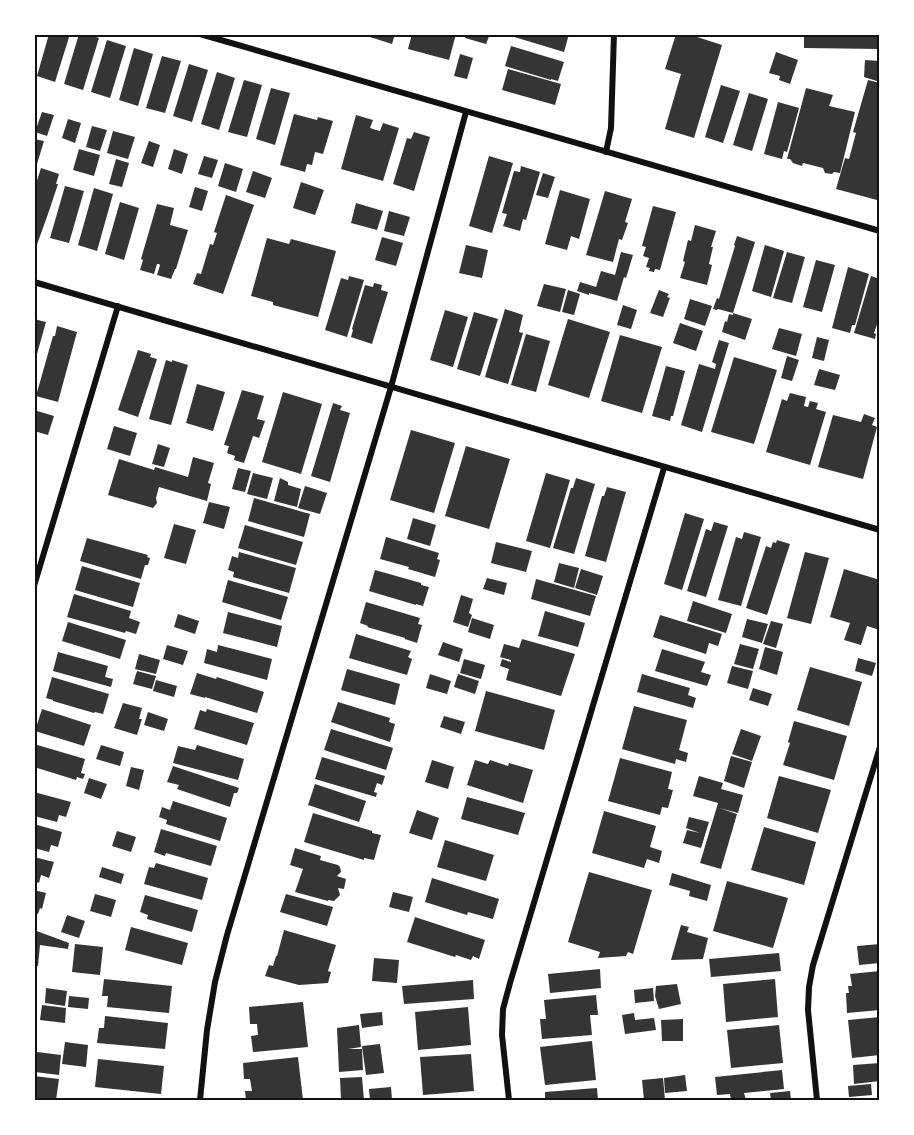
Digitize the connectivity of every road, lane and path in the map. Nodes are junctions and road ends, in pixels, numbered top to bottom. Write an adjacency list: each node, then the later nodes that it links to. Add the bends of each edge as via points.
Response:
1 (200, 34): 3 (street)
2 (614, 34): 4 (street, via 611,128)
3 (466, 112): 4 (street); 8 (street)
4 (606, 152): 5 (street)
5 (879, 231)
6 (34, 282): 7 (street)
7 (117, 306): 8 (street); 11 (street)
8 (391, 387): 9 (street); 13 (street, via 227,935 208,1020)
9 (664, 468): 10 (street); 14 (street, via 503,1010)
10 (879, 530)
11 (34, 586)
12 (879, 747): 15 (street, via 809,987)
13 (200, 1101)
14 (509, 1101)
15 (818, 1101)

